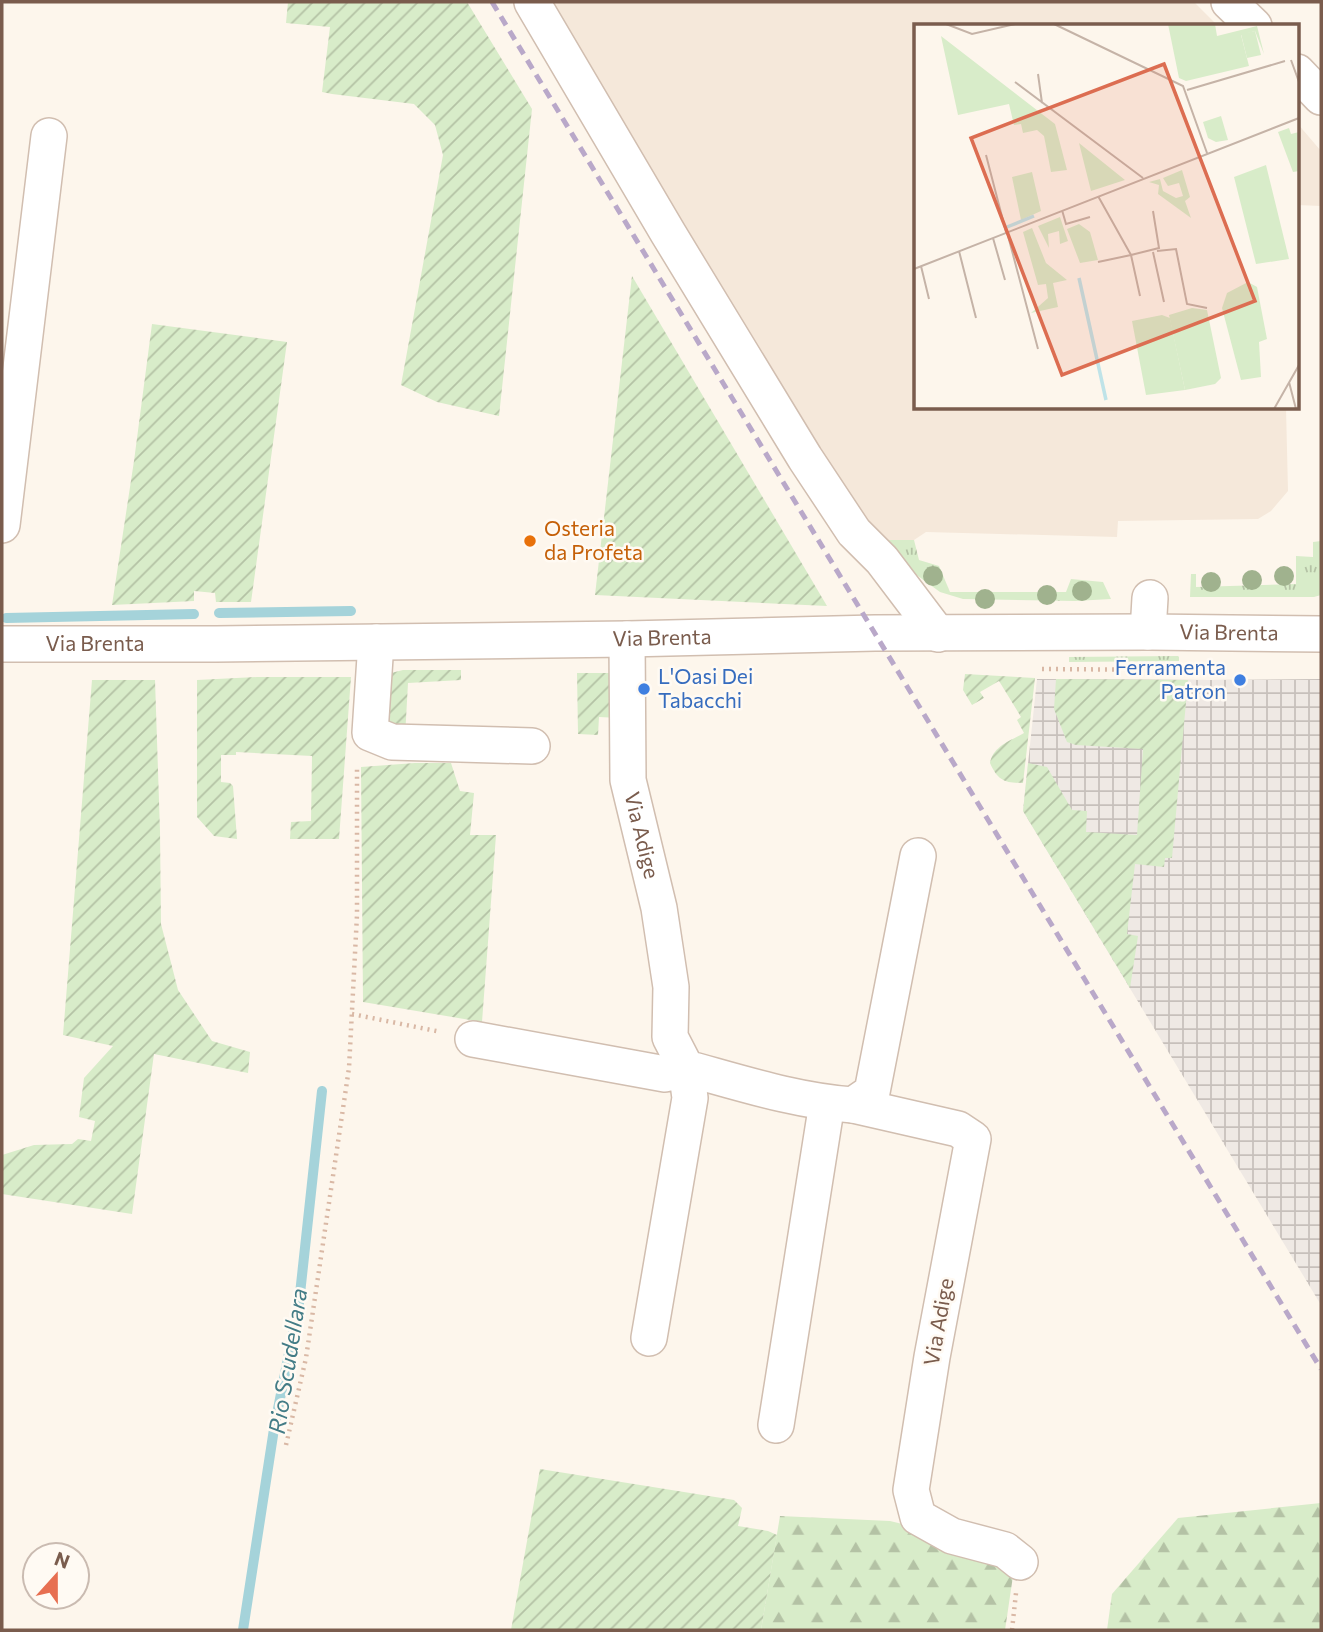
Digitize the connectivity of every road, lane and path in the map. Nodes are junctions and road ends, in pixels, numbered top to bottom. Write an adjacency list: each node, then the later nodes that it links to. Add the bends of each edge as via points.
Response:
1 (532, 2): 10 (street, via 805,458 853,532 882,560)
2 (1230, 2): 3 (street)
3 (1252, 24)
4 (1298, 73): 5 (street)
5 (1321, 97)
6 (49, 136): 7 (street)
7 (2, 525)
8 (1150, 598): 9 (street)
9 (1148, 632): 10 (street, Via Brenta); 11 (street, Via Brenta)
10 (938, 634): 12 (street, Via Brenta)
11 (1321, 635)
12 (627, 639): 13 (street, Via Brenta); 22 (street, Via Adige, via 628,780 659,908 671,987 670,1037)
13 (376, 642): 14 (street, Via Brenta); 17 (street)
14 (2, 644)
15 (1057, 670): 16 (path)
16 (1185, 670)
17 (370, 733): 18 (street, via 392,742); 20 (path, via 357,764)
18 (532, 746)
19 (918, 856): 23 (street, via 872,1092)
20 (352, 1014): 21 (path); 26 (path, via 349,1068 306,1358)
21 (473, 1039): 22 (street, Via Adige, via 665,1074)
22 (686, 1068): 23 (street, Via Adige, via 769,1091); 24 (street, Via Adige, via 690,1098)
23 (840, 1104): 25 (street); 27 (street, Via Adige, via 958,1129 973,1139 911,1490 918,1517 952,1535 1005,1550)
24 (649, 1338)
25 (776, 1425)
26 (286, 1445)
27 (1020, 1562)

